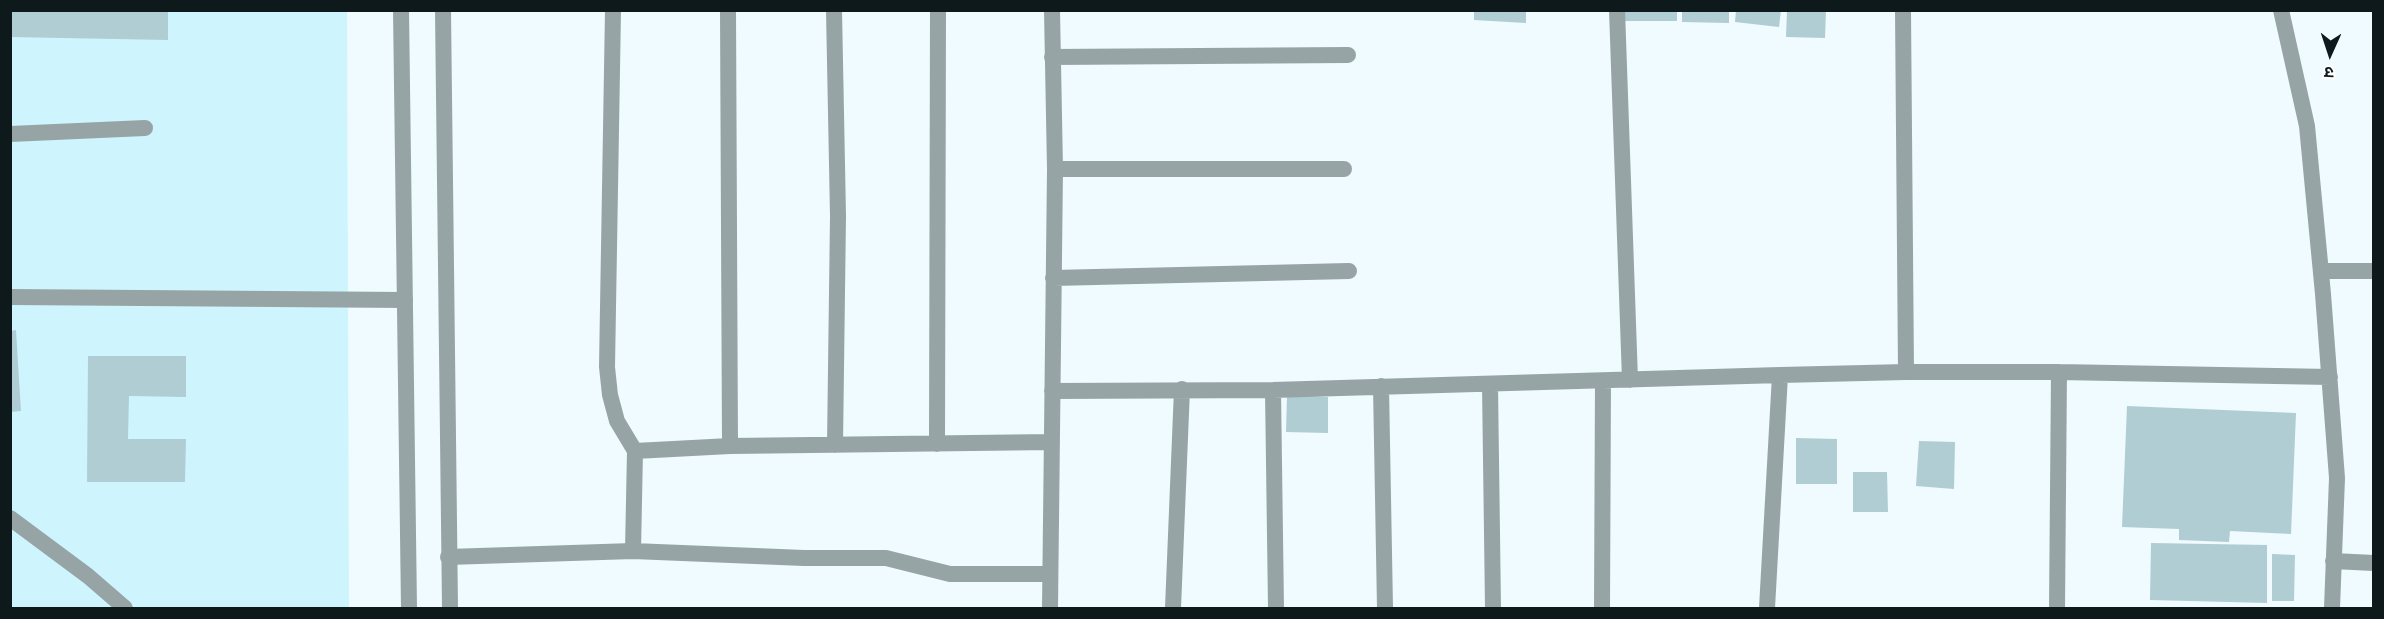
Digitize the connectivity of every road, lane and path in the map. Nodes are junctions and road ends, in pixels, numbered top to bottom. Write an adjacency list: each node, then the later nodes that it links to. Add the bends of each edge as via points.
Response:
1 (401, 10): 22 (street)
2 (443, 10): 41 (street)
3 (613, 10): 38 (street, via 607,367 617,421)
4 (728, 10): 37 (street)
5 (834, 10): 36 (street, via 838,216)
6 (938, 10): 35 (street)
7 (1052, 10): 12 (street)
8 (1617, 10): 27 (street)
9 (1903, 10): 23 (street)
10 (2281, 10): 18 (street, via 2307,126)
11 (1348, 55): 12 (street)
12 (1052, 57): 15 (street)
13 (145, 128): 14 (street)
14 (10, 134)
15 (1055, 169): 16 (street); 20 (street)
16 (1344, 169)
17 (1349, 271): 20 (street)
18 (2321, 271): 19 (street); 26 (street)
19 (2373, 271)
20 (1053, 278): 33 (street)
21 (10, 297): 22 (street)
22 (405, 300): 46 (street)
23 (1906, 372): 24 (street); 25 (street)
24 (2059, 372): 26 (street); 55 (street)
25 (1780, 375): 27 (street); 54 (street)
26 (2330, 376): 42 (street, via 2337,478)
27 (1630, 380): 28 (street)
28 (1603, 381): 29 (street); 53 (street)
29 (1490, 385): 30 (street); 52 (street)
30 (1381, 386): 32 (street); 51 (street)
31 (1182, 390): 32 (street); 33 (street); 49 (street)
32 (1273, 390): 50 (street)
33 (1052, 391): 34 (street)
34 (1052, 442): 35 (street); 44 (street)
35 (937, 444): 36 (street)
36 (834, 445): 37 (street)
37 (730, 446): 38 (street)
38 (635, 451): 40 (street)
39 (10, 518): 45 (street)
40 (633, 551): 41 (street); 44 (street, via 886,558 950,574)
41 (448, 557): 47 (street)
42 (2333, 561): 43 (street); 56 (street)
43 (2373, 562)
44 (1050, 574): 48 (street)
45 (125, 609)
46 (409, 609)
47 (450, 609)
48 (1050, 609)
49 (1173, 609)
50 (1276, 609)
51 (1385, 609)
52 (1493, 609)
53 (1602, 609)
54 (1767, 609)
55 (2057, 609)
56 (2332, 609)

